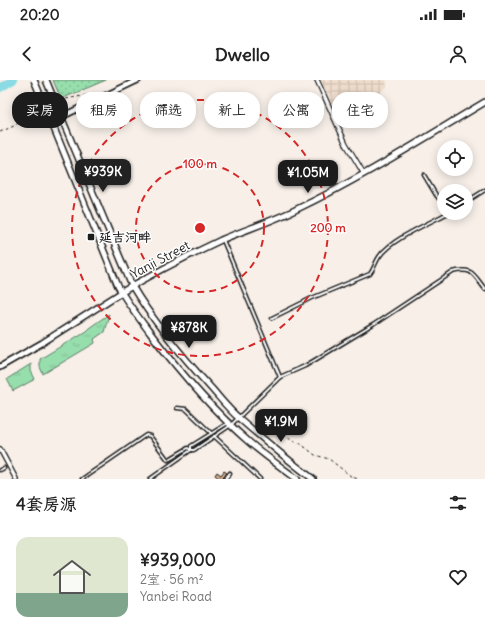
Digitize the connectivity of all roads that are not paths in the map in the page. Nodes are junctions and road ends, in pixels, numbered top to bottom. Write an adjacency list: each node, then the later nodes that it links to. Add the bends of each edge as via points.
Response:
1 (34, 80): 18 (main road, bridge)
2 (46, 80): 5 (main road, bridge)
3 (138, 80): 7 (street)
4 (317, 80): 9 (street, via 346,144)
5 (51, 92)
6 (485, 102): 9 (main road, Yanji Street)
7 (68, 114)
8 (66, 128): 16 (main road)
9 (364, 174): 15 (main road, Yanji Street, via 276,219)
10 (424, 175): 12 (lane)
11 (485, 190): 13 (lane)
12 (437, 196)
13 (473, 198)
14 (437, 219): 19 (lane, via 387,248 378,258 370,274)
15 (223, 240): 16 (main road, Yanji Street, via 171,263); 21 (lane)
16 (132, 286): 18 (main road, Yanji Street); 23 (main road, via 165,334)
17 (485, 289): 21 (lane, via 470,271 465,269 453,272 373,325 305,366)
18 (122, 292): 20 (street, Yanji Street); 24 (main road, via 167,354)
19 (272, 318)
20 (0, 367)
21 (280, 377): 23 (lane)
22 (177, 408): 25 (lane, via 186,409)
23 (238, 418): 24 (lane); 38 (main road)
24 (229, 424): 25 (lane); 26 (lane); 37 (main road)
25 (211, 433): 26 (lane); 28 (lane, via 192,446)
26 (214, 436): 28 (lane); 36 (lane)
27 (0, 449): 32 (street)
28 (191, 450): 33 (lane, via 188,448 168,460 150,436 146,435); 34 (lane)
29 (4, 468): 30 (lane)
30 (0, 470)
31 (230, 473): 35 (lane)
32 (16, 479)
33 (82, 479)
34 (150, 479)
35 (226, 479)
36 (260, 479)
37 (297, 479)
38 (313, 479)

